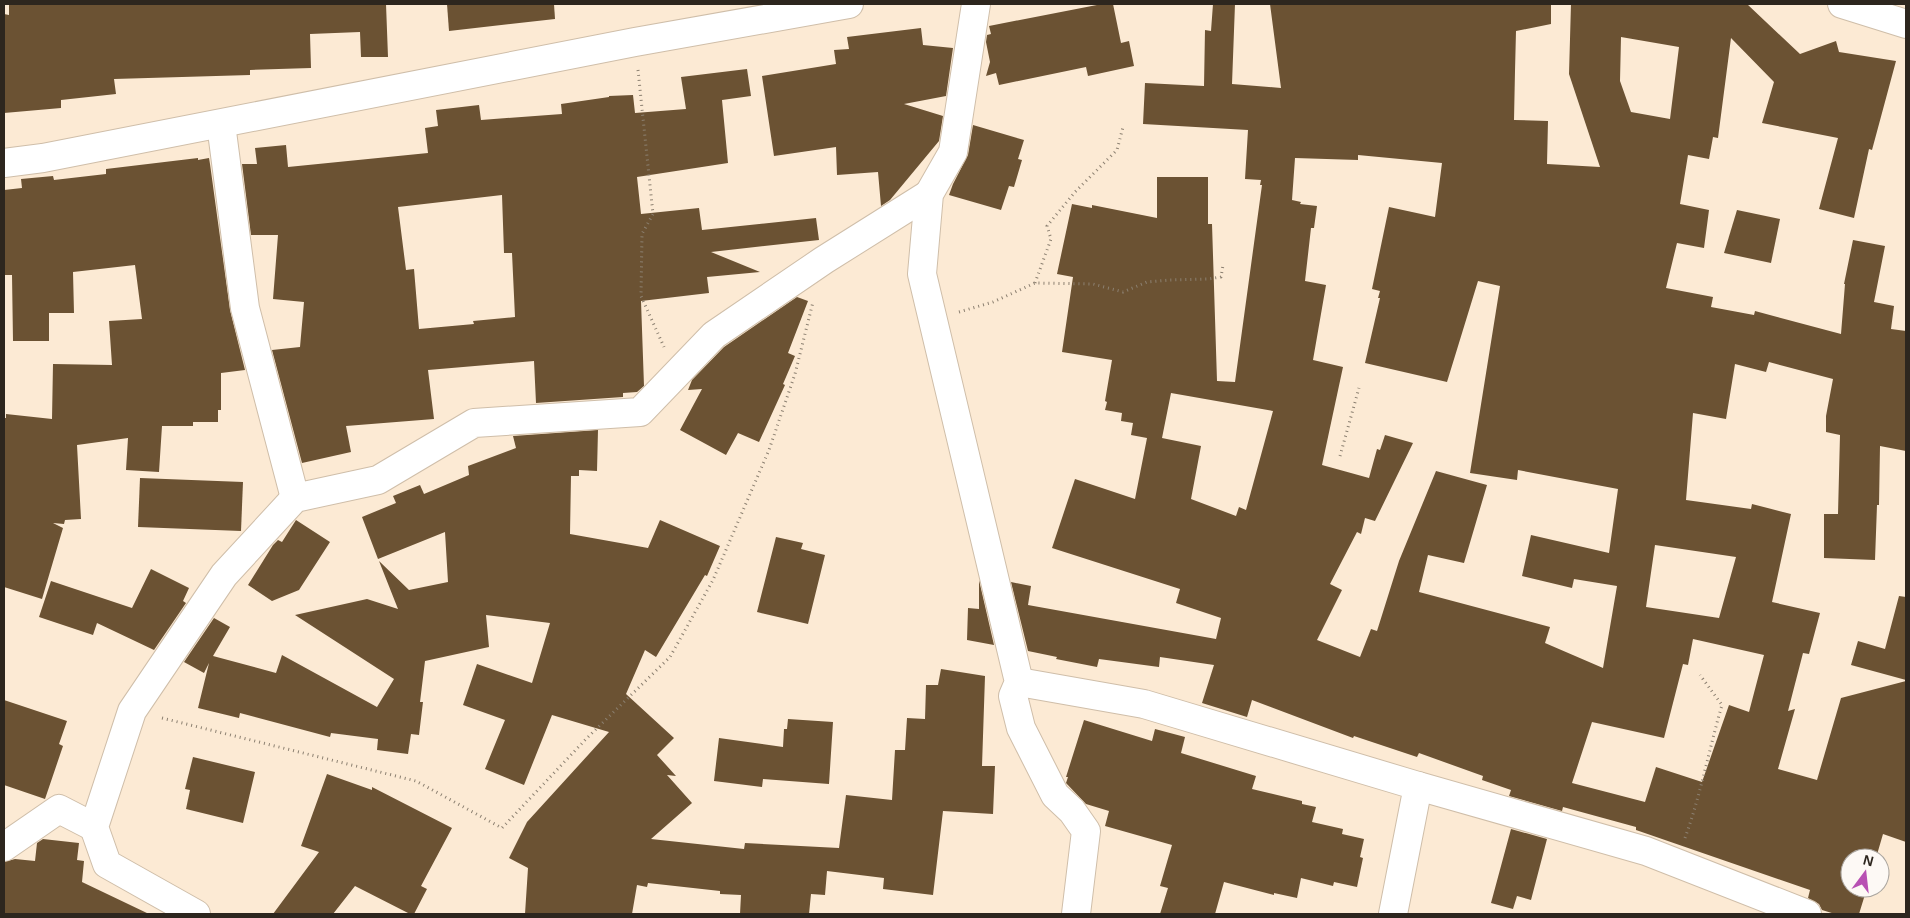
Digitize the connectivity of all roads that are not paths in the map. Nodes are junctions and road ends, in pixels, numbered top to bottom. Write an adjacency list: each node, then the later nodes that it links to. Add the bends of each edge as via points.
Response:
1 (850, 4): 5 (street, via 635,42)
2 (976, 4): 7 (street, via 953,152)
3 (1842, 4): 4 (street)
4 (1906, 24)
5 (221, 124): 6 (street); 8 (street, via 245,308)
6 (4, 164)
7 (929, 194): 8 (street, via 824,260 714,336 640,412 474,423 378,480); 9 (street, via 922,274)
8 (295, 498): 11 (street, via 224,575 132,711)
9 (1019, 682): 10 (street, via 1144,704); 14 (street, via 1013,696 1021,728 1055,795 1086,831)
10 (1418, 786): 15 (street); 16 (street, via 1646,851)
11 (94, 827): 12 (street, via 59,808); 13 (street, via 107,864)
12 (4, 847)
13 (196, 914)
14 (1076, 914)
15 (1393, 914)
16 (1807, 914)

